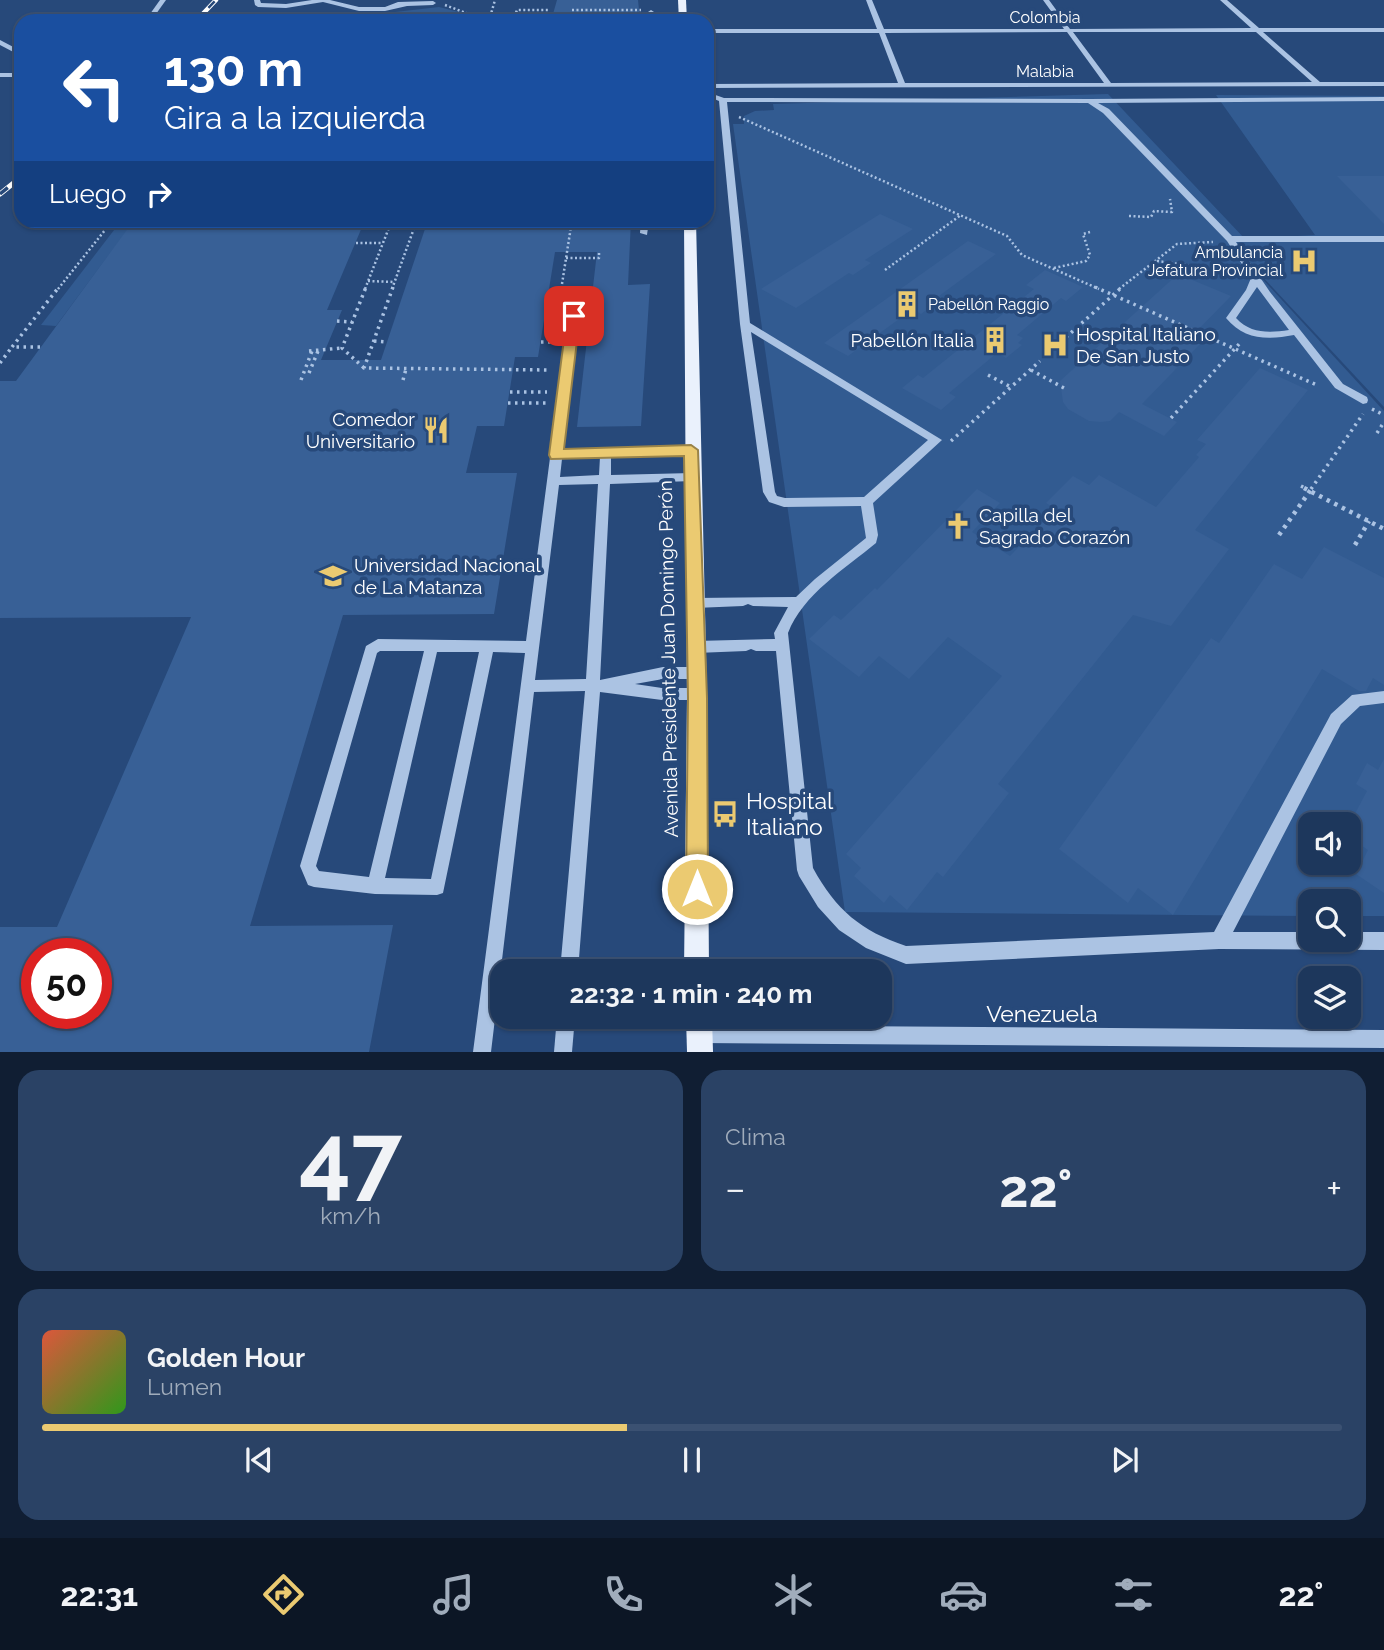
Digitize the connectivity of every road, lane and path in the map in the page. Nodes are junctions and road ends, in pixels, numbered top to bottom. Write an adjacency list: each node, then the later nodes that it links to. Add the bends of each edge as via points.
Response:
1 (257, 0): 5 (street, via 264,6 323,0 359,9)
2 (869, 0): 13 (street)
3 (1046, 0): 14 (street)
4 (1223, 0): 11 (street)
5 (433, 4): 9 (path)
6 (550, 10): 10 (path, via 517,10)
7 (572, 10): 8 (path)
8 (651, 12)
9 (472, 14)
10 (516, 14)
11 (1258, 30): 12 (street, Colombia); 14 (street, Colombia); 16 (street)
12 (1384, 30)
13 (881, 31): 14 (street, Colombia); 15 (street, Colombia); 20 (street)
14 (1069, 31): 18 (street)
15 (714, 32)
16 (1318, 84): 17 (street, Malabia); 18 (street, Malabia)
17 (1384, 84)
18 (1109, 85): 20 (street, Malabia)
19 (714, 86): 20 (street, Malabia)
20 (903, 86)
21 (714, 97): 23 (street)
22 (1384, 99): 24 (street)
23 (723, 100): 24 (street); 25 (street)
24 (1089, 101): 26 (street, via 1106,111)
25 (724, 111): 27 (path); 53 (street)
26 (1188, 196): 28 (path, via 1170,196 1172,212); 37 (street)
27 (961, 215): 44 (path, via 1007,236 1022,255); 45 (path)
28 (1129, 216)
29 (107, 228): 60 (path)
30 (389, 228): 31 (path); 39 (path)
31 (414, 228): 48 (path)
32 (645, 228): 35 (street)
33 (690, 228): 89 (main road, Avenida Presidente Juan Domingo Perón)
34 (1090, 232): 44 (path, via 1083,234 1090,255 1086,261)
35 (645, 233)
36 (1384, 239): 37 (street)
37 (1231, 240): 42 (path, via 1177,244); 46 (street)
38 (355, 243): 39 (path)
39 (383, 243): 47 (path)
40 (599, 252): 41 (path, via 599,258)
41 (566, 258)
42 (1156, 260): 43 (path); 50 (path)
43 (1201, 267)
44 (1053, 268): 50 (path)
45 (886, 270)
46 (1255, 278): 54 (street); 55 (street, via 1231,318)
47 (368, 281): 48 (path); 52 (path)
48 (395, 282): 56 (path)
49 (577, 290): 91 (street)
50 (1113, 294): 63 (path); 65 (path)
51 (337, 321): 52 (path)
52 (352, 322): 62 (path)
53 (745, 324): 88 (street); 97 (street, via 773,499 784,503)
54 (1295, 332): 55 (street); 81 (street, via 1343,391)
55 (1249, 333): 63 (path)
56 (374, 341): 57 (path); 68 (path)
57 (387, 342)
58 (541, 342): 59 (path)
59 (554, 342)
60 (12, 347): 61 (path); 67 (path)
61 (40, 347)
62 (342, 348): 64 (path); 68 (path)
63 (1235, 349): 78 (path); 85 (path)
64 (313, 351): 72 (path); 74 (path)
65 (1045, 356)
66 (1040, 361): 71 (path)
67 (0, 363)
68 (364, 368): 69 (path)
69 (406, 369): 70 (path); 75 (path)
70 (550, 370)
71 (1031, 370): 76 (path); 77 (path)
72 (309, 373)
73 (988, 375): 76 (path)
74 (301, 380)
75 (402, 380)
76 (1011, 387): 88 (path, via 950,442)
77 (1064, 388)
78 (1331, 391)
79 (510, 392): 80 (path)
80 (547, 392)
81 (1363, 400)
82 (508, 403): 83 (path)
83 (546, 403)
84 (1384, 415): 96 (path, via 1367,407)
85 (1171, 418)
86 (1384, 422): 87 (path)
87 (1377, 433)
88 (936, 440): 97 (street)
89 (691, 450): 90 (street); 92 (main road, Avenida Presidente Juan Domingo Perón)
90 (606, 453): 91 (street); 93 (street)
91 (556, 455): 94 (street)
92 (692, 477): 93 (street); 103 (main road, Avenida Presidente Juan Domingo Perón)
93 (605, 480): 94 (street); 110 (street)
94 (553, 481): 107 (street)
95 (1301, 486): 96 (path)
96 (1310, 490): 98 (path); 100 (path)
97 (867, 501): 102 (street, via 864,514 872,540)
98 (1369, 521): 99 (path); 101 (path)
99 (1384, 529)
100 (1279, 536)
101 (1355, 545)
102 (800, 602): 103 (street); 105 (street, via 783,624)
103 (695, 603): 108 (main road, Avenida Presidente Juan Domingo Perón)
104 (432, 645): 106 (street); 114 (street); 114 (street, via 378,645 371,650 308,866 314,879)
105 (782, 645): 108 (street); 115 (street, via 805,870 820,900 844,925 873,945 906,955)
106 (487, 646): 107 (street); 114 (street, via 437,887)
107 (534, 647): 111 (street)
108 (696, 647): 109 (main road, Avenida Presidente Juan Domingo Perón)
109 (696, 673): 110 (street, via 663,673); 112 (main road, Avenida Presidente Juan Domingo Perón)
110 (593, 685): 111 (street); 112 (street); 117 (street)
111 (530, 686): 123 (street)
112 (696, 694): 118 (main road, Avenida Presidente Juan Domingo Perón)
113 (1384, 697): 115 (street, via 1357,700 1336,719)
114 (375, 886)
115 (1219, 940): 116 (street)
116 (1384, 941)
117 (570, 959)
118 (697, 959)
119 (565, 1029): 124 (street)
120 (700, 1034): 122 (street, Venezuela)
121 (1384, 1039): 122 (street, Venezuela)
122 (1296, 1045)
123 (482, 1052)
124 (563, 1052)

